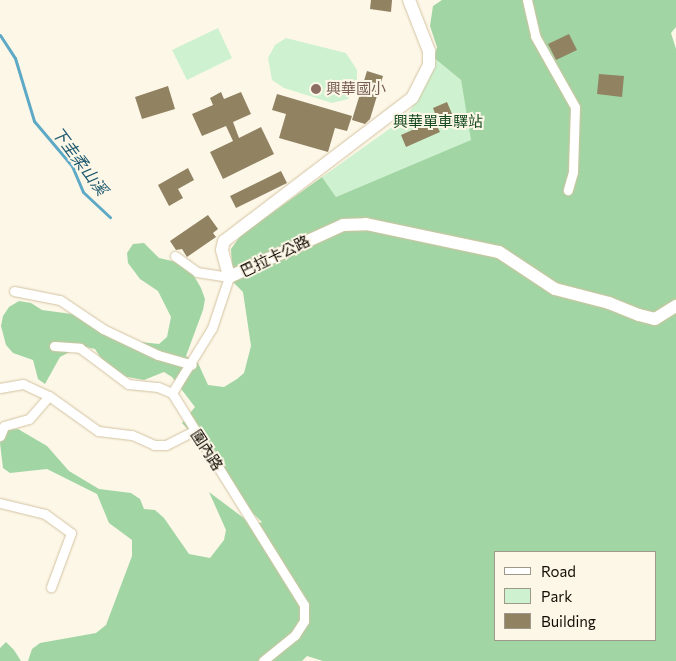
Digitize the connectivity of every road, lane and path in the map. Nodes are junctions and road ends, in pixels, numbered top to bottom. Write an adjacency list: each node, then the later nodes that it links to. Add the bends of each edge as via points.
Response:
1 (408, 0): 5 (main road, 巴拉卡公路, via 429,51 429,65 412,98 224,241 222,250)
2 (526, 0): 3 (street, via 535,36 575,108 573,172)
3 (568, 190)
4 (175, 256): 5 (street, via 197,272)
5 (229, 277): 7 (main road, 巴拉卡公路, via 342,225 366,224 499,252 556,289 639,315 655,319); 9 (street, via 212,328)
6 (14, 291): 9 (street, via 60,300 103,329 158,355)
7 (676, 306)
8 (54, 346): 11 (street, via 80,348 128,384 158,387)
9 (192, 365): 11 (street)
10 (0, 388): 12 (street, via 23,384)
11 (172, 393): 13 (street, 圍內路)
12 (49, 396): 13 (street, via 98,430 132,435 154,445 166,445); 14 (street, via 30,419 4,426)
13 (194, 431): 17 (street, 圍內路, via 271,547 304,605 304,621 295,634)
14 (0, 436)
15 (0, 503): 16 (street, via 45,514 71,533)
16 (51, 587)
17 (263, 661)

